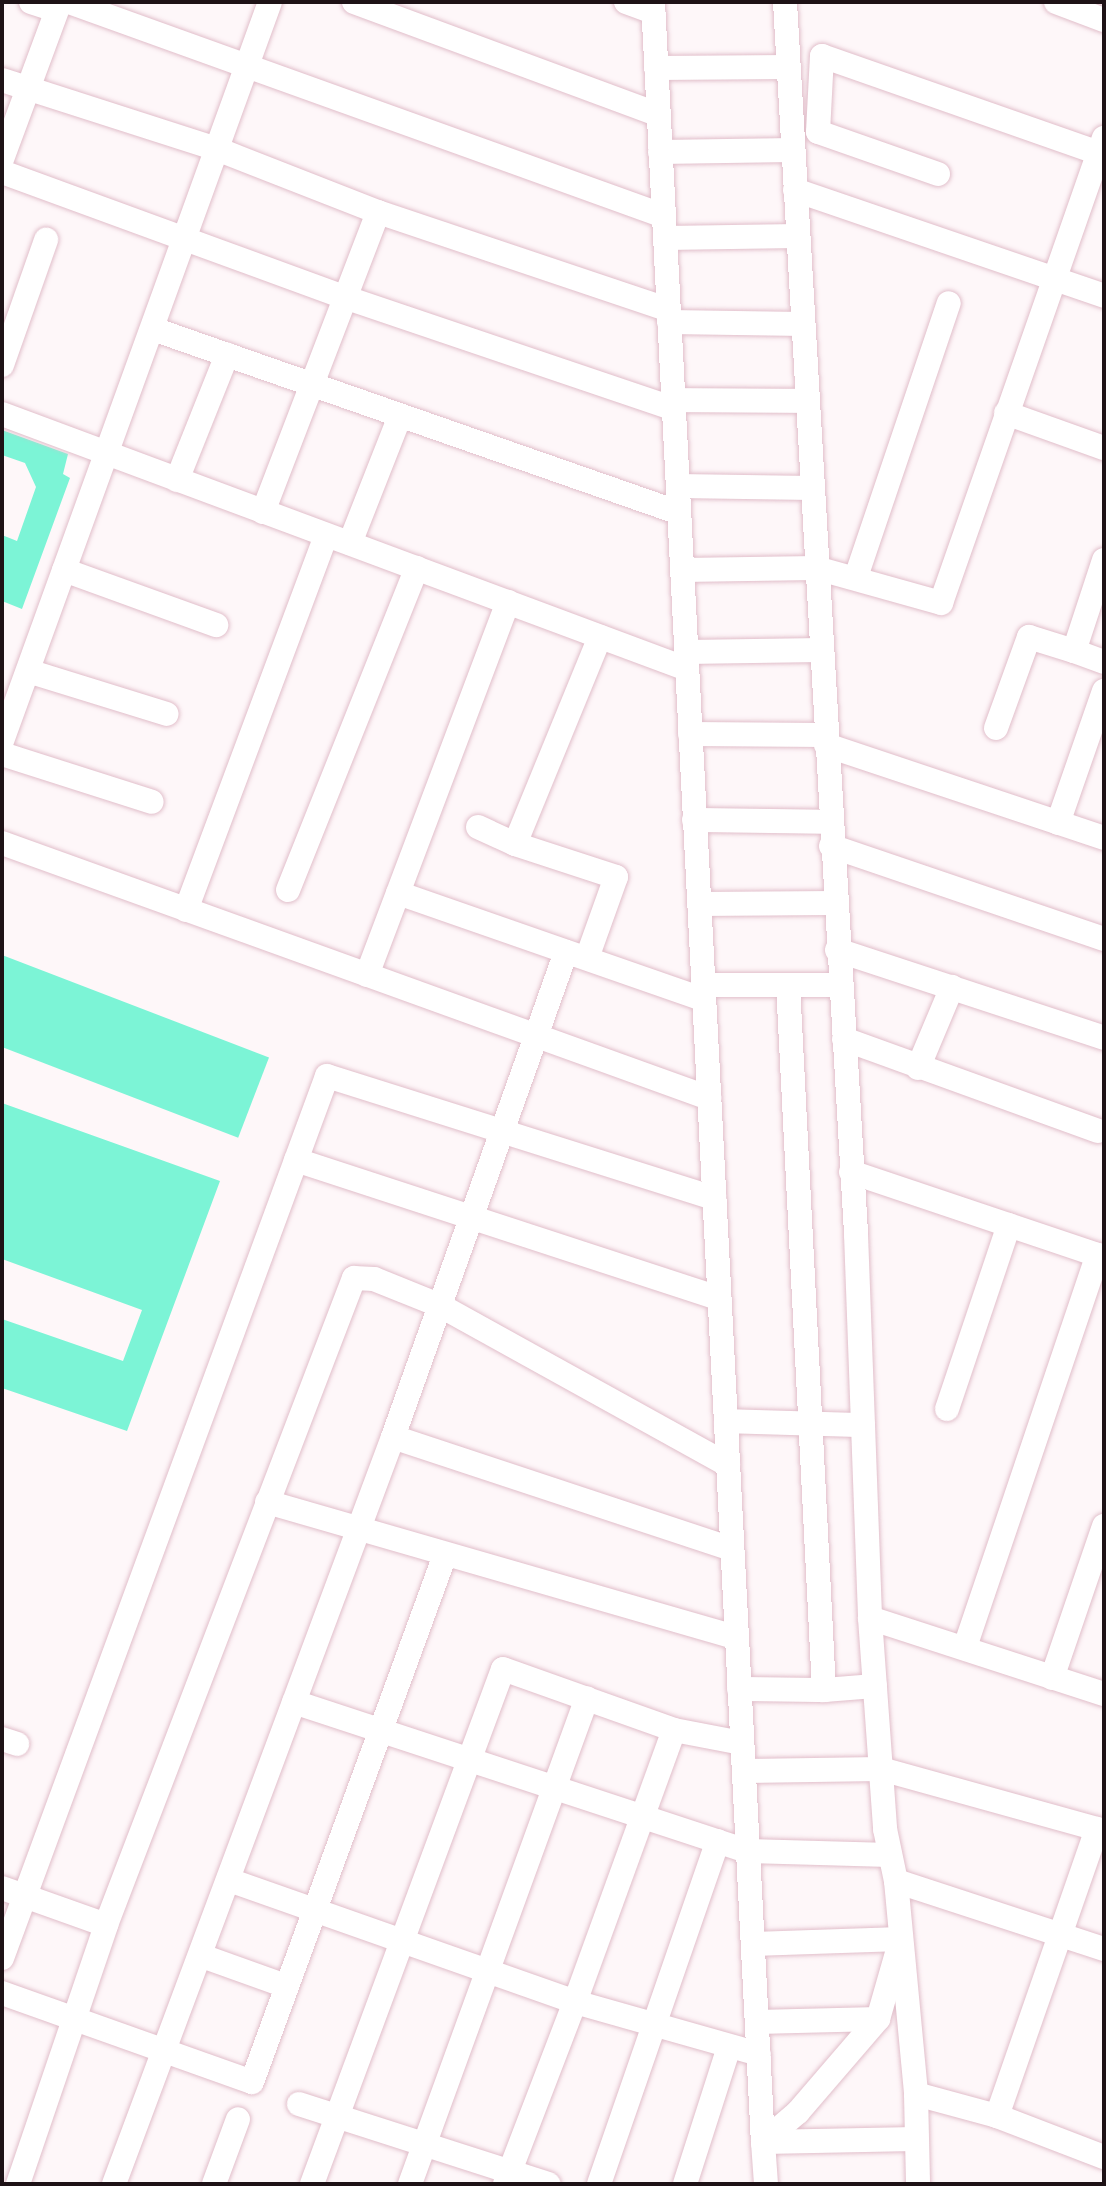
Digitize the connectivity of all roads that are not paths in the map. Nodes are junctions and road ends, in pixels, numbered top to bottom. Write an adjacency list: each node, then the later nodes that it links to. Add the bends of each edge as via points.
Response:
1 (31, 2): 7 (street)
2 (270, 2): 10 (street)
3 (354, 2): 15 (street)
4 (626, 2): 8 (street)
5 (785, 2): 11 (street)
6 (1056, 2): 9 (street)
7 (61, 5): 10 (street); 14 (street)
8 (653, 7): 12 (street)
9 (1104, 20)
10 (248, 63): 17 (street); 25 (street)
11 (789, 67): 12 (street); 18 (street)
12 (656, 68): 15 (street)
13 (2, 80): 14 (street)
14 (27, 88): 17 (street); 20 (street)
15 (659, 115): 19 (street)
16 (1101, 146): 22 (street, via 822,56 818,132); 29 (street)
17 (217, 149): 24 (street); 28 (street)
18 (793, 150): 19 (street); 23 (street)
19 (660, 152): 25 (street)
20 (2, 159)
21 (2, 172): 28 (street)
22 (938, 174)
23 (795, 190): 26 (street); 29 (street)
24 (378, 212): 31 (street); 33 (street)
25 (664, 227): 26 (street); 33 (street)
26 (798, 236): 34 (street)
27 (46, 240): 37 (street)
28 (184, 240): 31 (street); 35 (street)
29 (1052, 278): 30 (street); 41 (street)
30 (1104, 296)
31 (344, 297): 38 (street); 40 (street)
32 (949, 303): 58 (street)
33 (668, 316): 34 (street); 40 (street)
34 (803, 324): 39 (street)
35 (153, 329): 36 (street); 45 (street)
36 (227, 355): 38 (street); 46 (street)
37 (2, 365)
38 (310, 384): 43 (street); 49 (street)
39 (807, 401): 40 (street); 48 (street)
40 (674, 405): 47 (street)
41 (1006, 413): 44 (street); 58 (street, via 941,603)
42 (2, 414): 45 (street)
43 (400, 416): 50 (street); 52 (street)
44 (1104, 448)
45 (107, 454): 46 (street); 56 (street)
46 (177, 480): 49 (street)
47 (678, 486): 48 (street); 50 (street)
48 (812, 488): 55 (street)
49 (263, 512): 51 (street)
50 (677, 512): 57 (street)
51 (326, 535): 52 (street); 86 (street)
52 (350, 543): 54 (street)
53 (1104, 560): 63 (street)
54 (417, 568): 59 (street); 82 (street)
55 (816, 568): 57 (street); 58 (street); 62 (street)
56 (64, 570): 60 (street); 66 (street)
57 (682, 570): 64 (street)
58 (856, 577)
59 (508, 602): 61 (street); 83 (street)
60 (216, 625)
61 (600, 637): 64 (street); 81 (street)
62 (821, 650): 64 (street); 71 (street)
63 (1074, 651): 65 (street); 69 (street, via 1029,637)
64 (686, 661): 70 (street)
65 (1104, 662)
66 (28, 671): 68 (street); 72 (street)
67 (1104, 691): 76 (street)
68 (167, 714)
69 (996, 728)
70 (690, 734): 71 (street); 75 (street)
71 (826, 740): 76 (street); 78 (street)
72 (2, 741)
73 (2, 754): 74 (street)
74 (152, 802)
75 (694, 820): 78 (street); 85 (street)
76 (1058, 823): 79 (street)
77 (478, 827): 81 (street)
78 (831, 834): 84 (street); 87 (street)
79 (1104, 838)
80 (2, 843): 86 (street)
81 (515, 844): 89 (street, via 616,877)
82 (288, 890)
83 (398, 893): 89 (street); 90 (street)
84 (834, 903): 85 (street); 88 (street)
85 (699, 904): 94 (street)
86 (186, 910): 90 (street)
87 (1104, 939)
88 (837, 950): 92 (street); 93 (street)
89 (576, 955): 94 (street); 95 (street)
90 (367, 975): 95 (street)
91 (788, 985): 92 (street); 94 (street); 112 (street)
92 (839, 985): 97 (street)
93 (952, 987): 96 (street); 98 (street)
94 (703, 992): 99 (street)
95 (537, 1036): 99 (street); 100 (street)
96 (1104, 1038)
97 (844, 1039): 98 (street); 103 (street)
98 (918, 1068): 101 (street)
99 (709, 1098): 104 (street)
100 (501, 1130): 102 (street, via 327,1076); 104 (street); 105 (street)
101 (1098, 1131)
102 (296, 1160): 105 (street); 146 (street)
103 (851, 1172): 106 (street); 113 (street)
104 (714, 1198): 108 (street)
105 (471, 1217): 108 (street); 109 (street)
106 (1009, 1225): 107 (street); 110 (street)
107 (1101, 1256): 123 (street)
108 (719, 1298): 111 (street)
109 (441, 1306): 114 (street); 115 (street); 116 (street, via 374,1279 354,1278)
110 (947, 1409)
111 (726, 1421): 112 (street); 115 (street)
112 (809, 1422): 113 (street); 127 (street)
113 (863, 1425): 121 (street)
114 (393, 1437): 118 (street); 119 (street)
115 (728, 1465): 119 (street)
116 (267, 1502): 118 (street); 148 (street)
117 (1104, 1526): 124 (street)
118 (359, 1529): 120 (street); 130 (street)
119 (732, 1549): 122 (street)
120 (445, 1555): 122 (street); 132 (street)
121 (870, 1618): 123 (street); 125 (street)
122 (737, 1638): 126 (street)
123 (965, 1647): 124 (street)
124 (1052, 1678): 128 (street)
125 (875, 1686): 127 (street); 135 (street)
126 (739, 1689): 127 (street); 133 (street)
127 (824, 1690)
128 (1104, 1694)
129 (587, 1698): 131 (street); 134 (street, via 503,1669); 137 (street)
130 (294, 1702): 132 (street); 143 (street)
131 (674, 1730): 133 (street); 138 (street)
132 (382, 1733): 134 (street); 147 (street)
133 (742, 1743): 136 (street)
134 (468, 1758): 137 (street); 151 (street)
135 (881, 1769): 136 (street); 139 (street); 142 (street)
136 (746, 1771): 141 (street)
137 (558, 1785): 138 (street); 156 (street)
138 (644, 1815): 140 (street); 159 (street)
139 (1100, 1830): 149 (street)
140 (718, 1841): 141 (street); 163 (street)
141 (748, 1851): 142 (street); 152 (street)
142 (890, 1855): 144 (street)
143 (229, 1880): 147 (street); 154 (street)
144 (896, 1881): 149 (street); 150 (street)
145 (2, 1888): 146 (street)
146 (26, 1896): 148 (street); 155 (street)
147 (316, 1911): 151 (street); 157 (street)
148 (106, 1925): 160 (street)
149 (1061, 1932): 153 (street); 170 (street)
150 (901, 1939): 152 (street); 161 (street); 167 (street)
151 (402, 1941): 156 (street); 169 (street)
152 (753, 1944): 162 (street)
153 (1104, 1949)
154 (202, 1956): 157 (street); 165 (street)
155 (2, 1958)
156 (490, 1972): 159 (street); 174 (street)
157 (286, 1986): 165 (street, via 252,2082)
158 (2, 1993): 160 (street)
159 (575, 2002): 163 (street); 176 (street)
160 (75, 2019): 165 (street); 177 (street)
161 (878, 2019): 162 (street); 173 (street, via 798,2112)
162 (757, 2022): 166 (street)
163 (655, 2026): 164 (street); 183 (street)
164 (729, 2047): 166 (street); 184 (street)
165 (165, 2051): 178 (street)
166 (759, 2054): 173 (street)
167 (916, 2094): 170 (street); 172 (street)
168 (299, 2104): 169 (street)
169 (337, 2115): 174 (street); 180 (street)
170 (997, 2116): 175 (street)
171 (238, 2119): 179 (street)
172 (916, 2139): 173 (street); 186 (street)
173 (763, 2142): 185 (street)
174 (424, 2145): 176 (street); 181 (street)
175 (1104, 2157)
176 (507, 2178): 182 (street)
177 (18, 2184)
178 (114, 2184)
179 (214, 2184)
180 (312, 2184)
181 (410, 2184)
182 (548, 2184)
183 (599, 2184)
184 (685, 2184)
185 (766, 2184)
186 (918, 2184)

